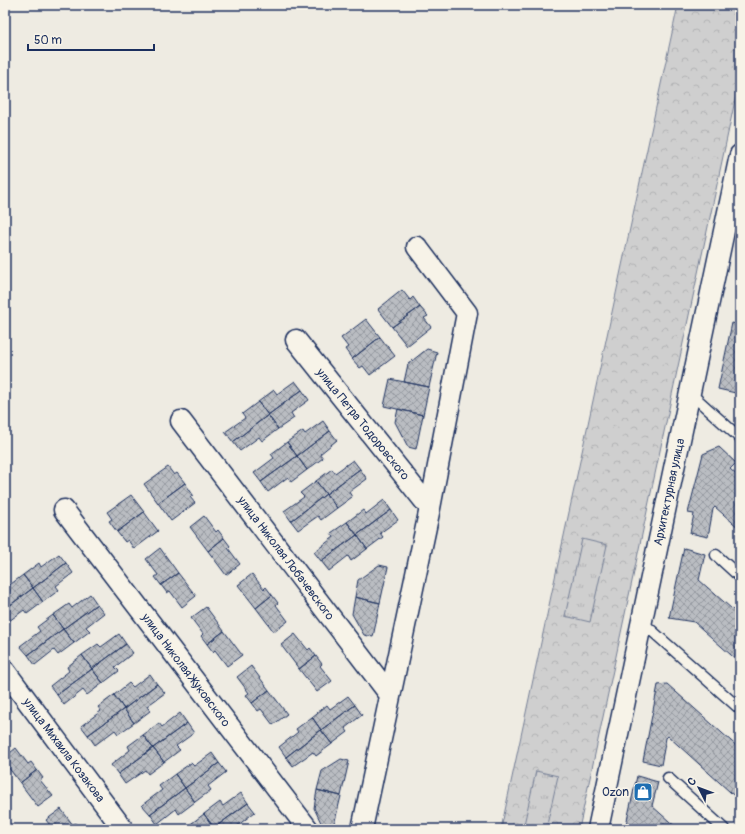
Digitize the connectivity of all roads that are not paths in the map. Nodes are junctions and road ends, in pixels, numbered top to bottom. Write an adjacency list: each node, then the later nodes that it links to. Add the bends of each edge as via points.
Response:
1 (740, 155): 2 (street, Архитектурная улица)
2 (738, 176): 5 (street, Архитектурная улица)
3 (417, 247): 8 (street, via 467,313)
4 (296, 340): 8 (street, улица Петра Тодоровского)
5 (690, 393): 7 (lane); 12 (street, Архитектурная улица)
6 (181, 421): 14 (street, улица Николая Лобачевского)
7 (740, 438)
8 (430, 508): 14 (street)
9 (64, 510): 18 (street, улица Николая Жуковского)
10 (716, 555): 11 (lane)
11 (740, 577)
12 (642, 622): 15 (lane); 20 (street, Архитектурная улица)
13 (5, 671): 17 (street, улица Михаила Козакова)
14 (390, 695): 19 (street)
15 (740, 709)
16 (668, 778): 21 (lane)
17 (123, 829)
18 (308, 829)
19 (362, 829)
20 (598, 829)
21 (724, 829)

